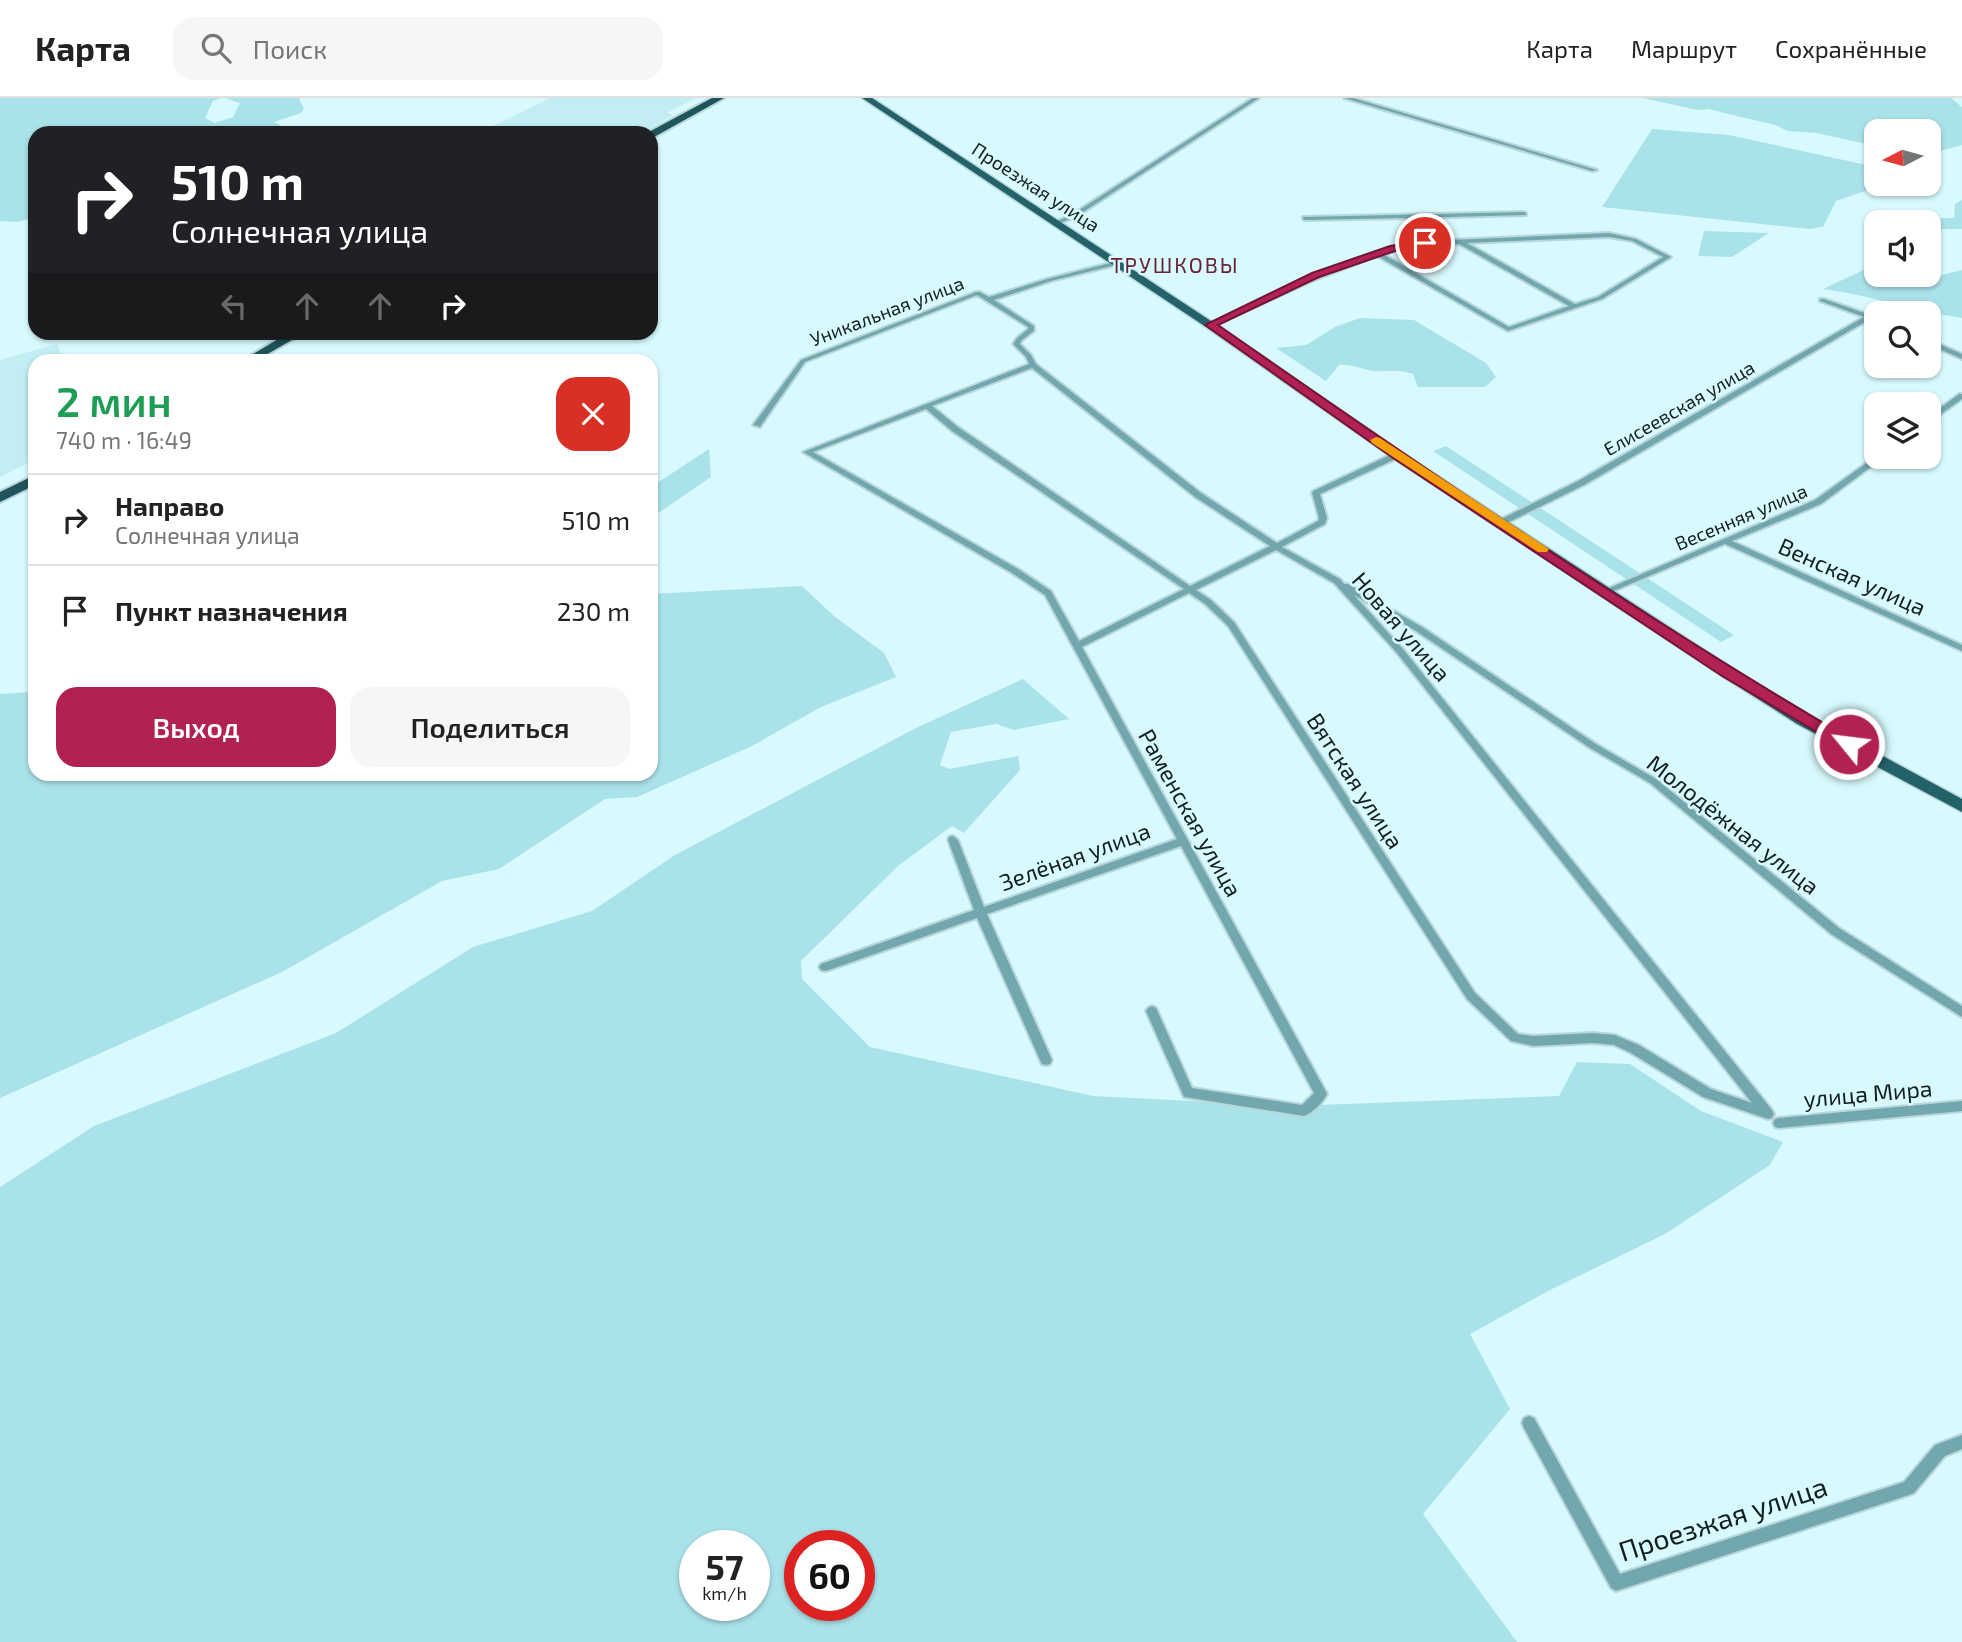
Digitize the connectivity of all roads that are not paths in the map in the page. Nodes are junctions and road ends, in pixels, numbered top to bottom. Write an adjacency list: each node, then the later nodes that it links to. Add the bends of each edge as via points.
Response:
1 (719, 98): 5 (highway)
2 (866, 98): 10 (main road, Проезжая улица)
3 (1256, 98): 10 (street)
4 (1347, 98): 6 (street)
5 (658, 131)
6 (1594, 170)
7 (1524, 214): 8 (street)
8 (1408, 216): 9 (street); 12 (street)
9 (1306, 218)
10 (1056, 223): 14 (main road, Проезжая улица)
11 (1458, 241): 12 (street); 17 (street); 17 (street, via 1609,235 1634,240 1668,257 1600,298)
12 (1425, 243): 13 (street)
13 (1377, 253): 17 (street, via 1508,329); 20 (street, via 1315,275)
14 (1118, 264): 15 (street); 20 (main road, Проезжая улица)
15 (987, 300): 25 (street, via 1031,326 1016,344); 29 (street, Уникальная улица, via 978,293 803,361)
16 (1822, 300): 18 (street)
17 (1573, 306)
18 (1864, 315)
19 (1864, 323): 34 (street, Елисеевская улица, via 1581,483)
20 (1210, 325): 30 (main road, Проезжая улица)
21 (285, 340): 23 (highway)
22 (1941, 347): 24 (street)
23 (260, 354)
24 (1962, 357)
25 (1034, 365): 27 (street); 36 (street, Новая улица, via 1198,495)
26 (1962, 396): 28 (street)
27 (927, 406): 38 (street, Вятская улица); 40 (street, Раменская улица, via 807,452 1048,593)
28 (1941, 411)
29 (757, 425)
30 (1397, 455): 34 (main road, Проезжая улица); 36 (street, via 1316,493 1322,523)
31 (1864, 469): 35 (street, Весенняя улица, via 1818,502)
32 (28, 483): 33 (highway)
33 (0, 498)
34 (1502, 522): 39 (main road, Проезжая улица)
35 (1726, 541): 39 (street, Весенняя улица); 41 (street, Венская улица)
36 (1277, 547): 37 (street, Новая улица); 38 (street)
37 (1337, 581): 48 (street, Молодёжная улица, via 1653,781 1835,930); 51 (street, Новая улица, via 1400,651)
38 (1189, 588): 40 (street); 51 (street, Вятская улица, via 1231,624 1471,996 1515,1038 1615,1040 1707,1093)
39 (1606, 592): 42 (main road, Проезжая улица, via 1803,720)
40 (1077, 646): 44 (street, Раменская улица)
41 (1962, 648)
42 (1962, 806)
43 (953, 840): 45 (street, Зелёная улица)
44 (1183, 841): 45 (street, Зелёная улица); 47 (street, Раменская улица, via 1321,1094 1304,1111 1188,1093)
45 (981, 914): 46 (street, Зелёная улица); 49 (street, Зелёная улица)
46 (824, 967)
47 (1152, 1011)
48 (1962, 1012)
49 (1046, 1060)
50 (1962, 1106): 52 (street, улица Мира)
51 (1768, 1114)
52 (1779, 1123)
53 (1529, 1423): 54 (street, Проезжая улица, via 1616,1583 1909,1488 1940,1450)
54 (1962, 1442)

